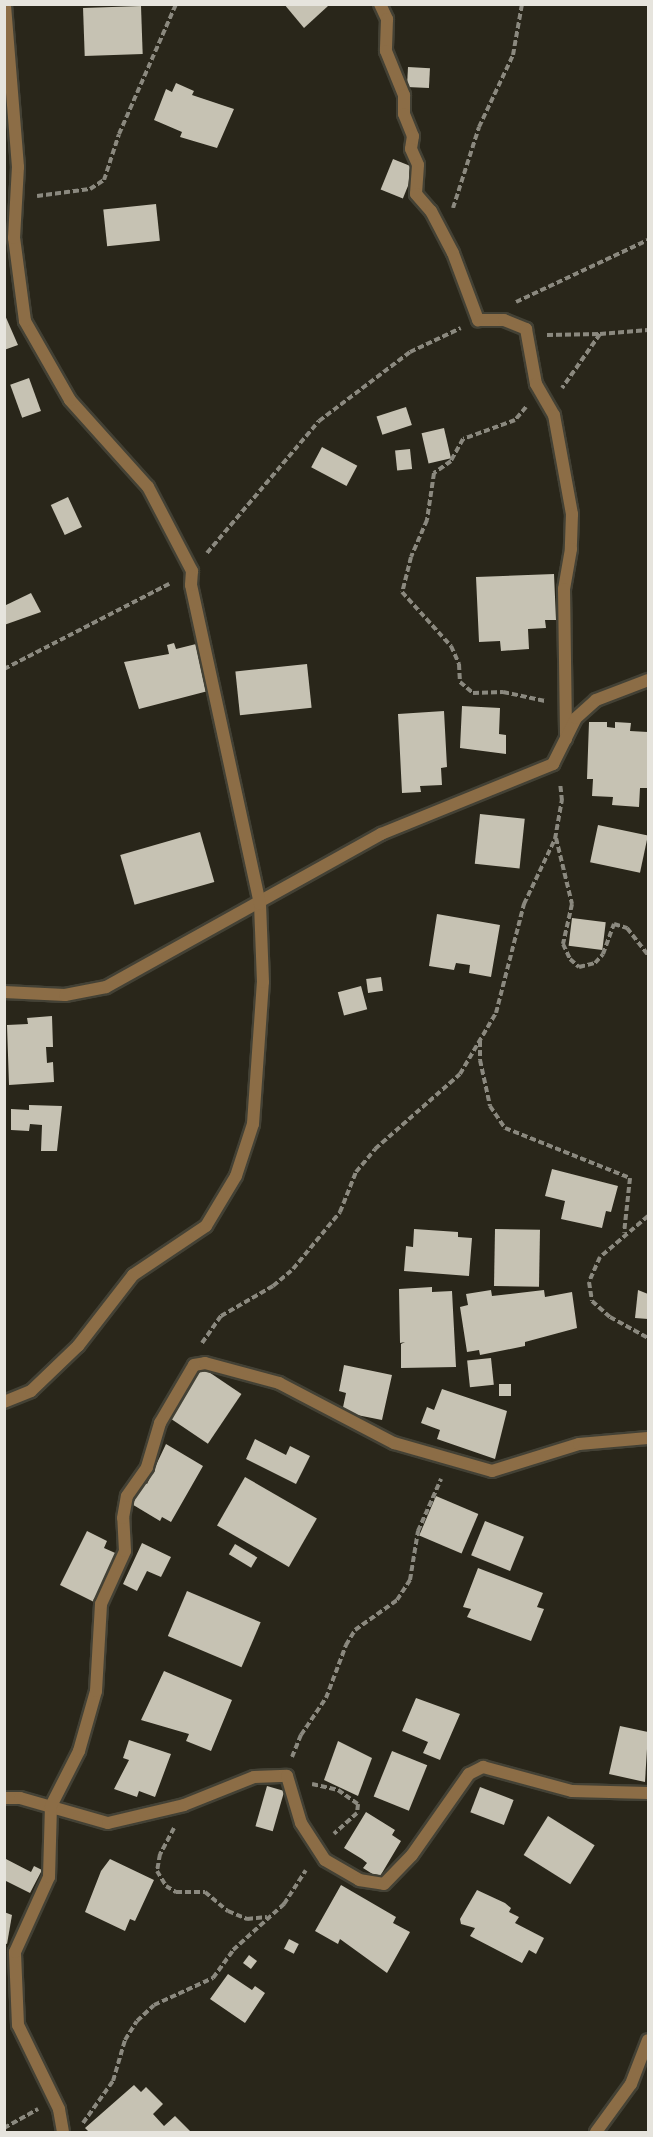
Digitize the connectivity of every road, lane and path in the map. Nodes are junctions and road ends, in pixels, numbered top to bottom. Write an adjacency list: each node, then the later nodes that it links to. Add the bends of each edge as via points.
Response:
1 (5, 4): 5 (street, via 18,167)
2 (176, 4): 5 (path, via 119,134 104,180 90,189)
3 (380, 4): 7 (street, via 387,19 386,51 404,95 404,114 413,136 411,150 418,165 416,194 431,210)
4 (522, 4): 7 (path, via 513,55 458,183 451,230)
5 (16, 198): 13 (street, via 14,238 25,321 70,400 148,487)
6 (648, 240): 8 (path)
7 (453, 254): 8 (street)
8 (478, 320): 9 (street, via 504,320); 13 (path, via 410,352 319,421)
9 (526, 329): 11 (path, via 548,335); 12 (street, via 536,384)
10 (648, 330): 11 (path)
11 (600, 334): 12 (path)
12 (547, 403): 16 (street, via 554,415 572,514 564,589); 16 (path, via 527,406 515,420 463,439 451,461 434,473 427,520 402,592 451,646 460,682 473,693 503,692)
13 (192, 571): 14 (path); 20 (street, via 191,585)
14 (4, 669)
15 (648, 680): 17 (street, via 596,700 576,718)
16 (564, 704): 17 (street)
17 (566, 739): 18 (street)
18 (557, 756): 19 (path, via 562,801); 20 (street, via 553,764 531,774 381,834)
19 (556, 837): 21 (path, via 572,904 563,944 570,959 579,967 595,963 603,954 614,924 627,928); 23 (path, via 524,904 496,1013)
20 (260, 904): 22 (street, via 106,987 65,995); 28 (street, via 262,982 253,1124 236,1176 206,1226 133,1275 78,1346 31,1391)
21 (648, 955)
22 (4, 992)
23 (480, 1039): 25 (path, via 480,1060 490,1106 505,1128 630,1178); 27 (path, via 460,1074 375,1149 356,1172 340,1212 293,1269 212,1326)
24 (648, 1216): 25 (path)
25 (624, 1233): 26 (path, via 600,1257 589,1282 592,1301 610,1317)
26 (648, 1338)
27 (194, 1365): 30 (street, via 205,1364 279,1383 394,1443); 35 (street, via 160,1423 147,1467 127,1496 123,1518 125,1551 101,1604 96,1691 79,1751)
28 (4, 1402)
29 (648, 1438): 30 (street, via 579,1444 492,1472)
30 (452, 1460): 31 (path, via 423,1514 410,1580 397,1600 365,1619 345,1645 326,1698 301,1735)
31 (287, 1776): 34 (street, via 254,1777); 36 (street, via 301,1823); 36 (path, via 338,1790 358,1804 350,1822)
32 (648, 1793): 36 (street, via 572,1791 483,1767 469,1774 412,1856 384,1884 359,1880 325,1860)
33 (4, 1798): 35 (street)
34 (184, 1805): 35 (street, via 108,1823); 37 (path, via 160,1854 157,1870 166,1886 176,1892 205,1892 228,1911 247,1919)
35 (51, 1806): 39 (street, via 49,1877 15,1952 18,2025)
36 (317, 1848): 37 (path, via 284,1904)
37 (267, 1917): 41 (path, via 233,1950 213,1978 154,2005 137,2021 125,2040 113,2081 99,2105)
38 (648, 2040): 42 (street, via 631,2084)
39 (54, 2100): 40 (path); 41 (street)
40 (4, 2128)
41 (69, 2132)
42 (596, 2133)

